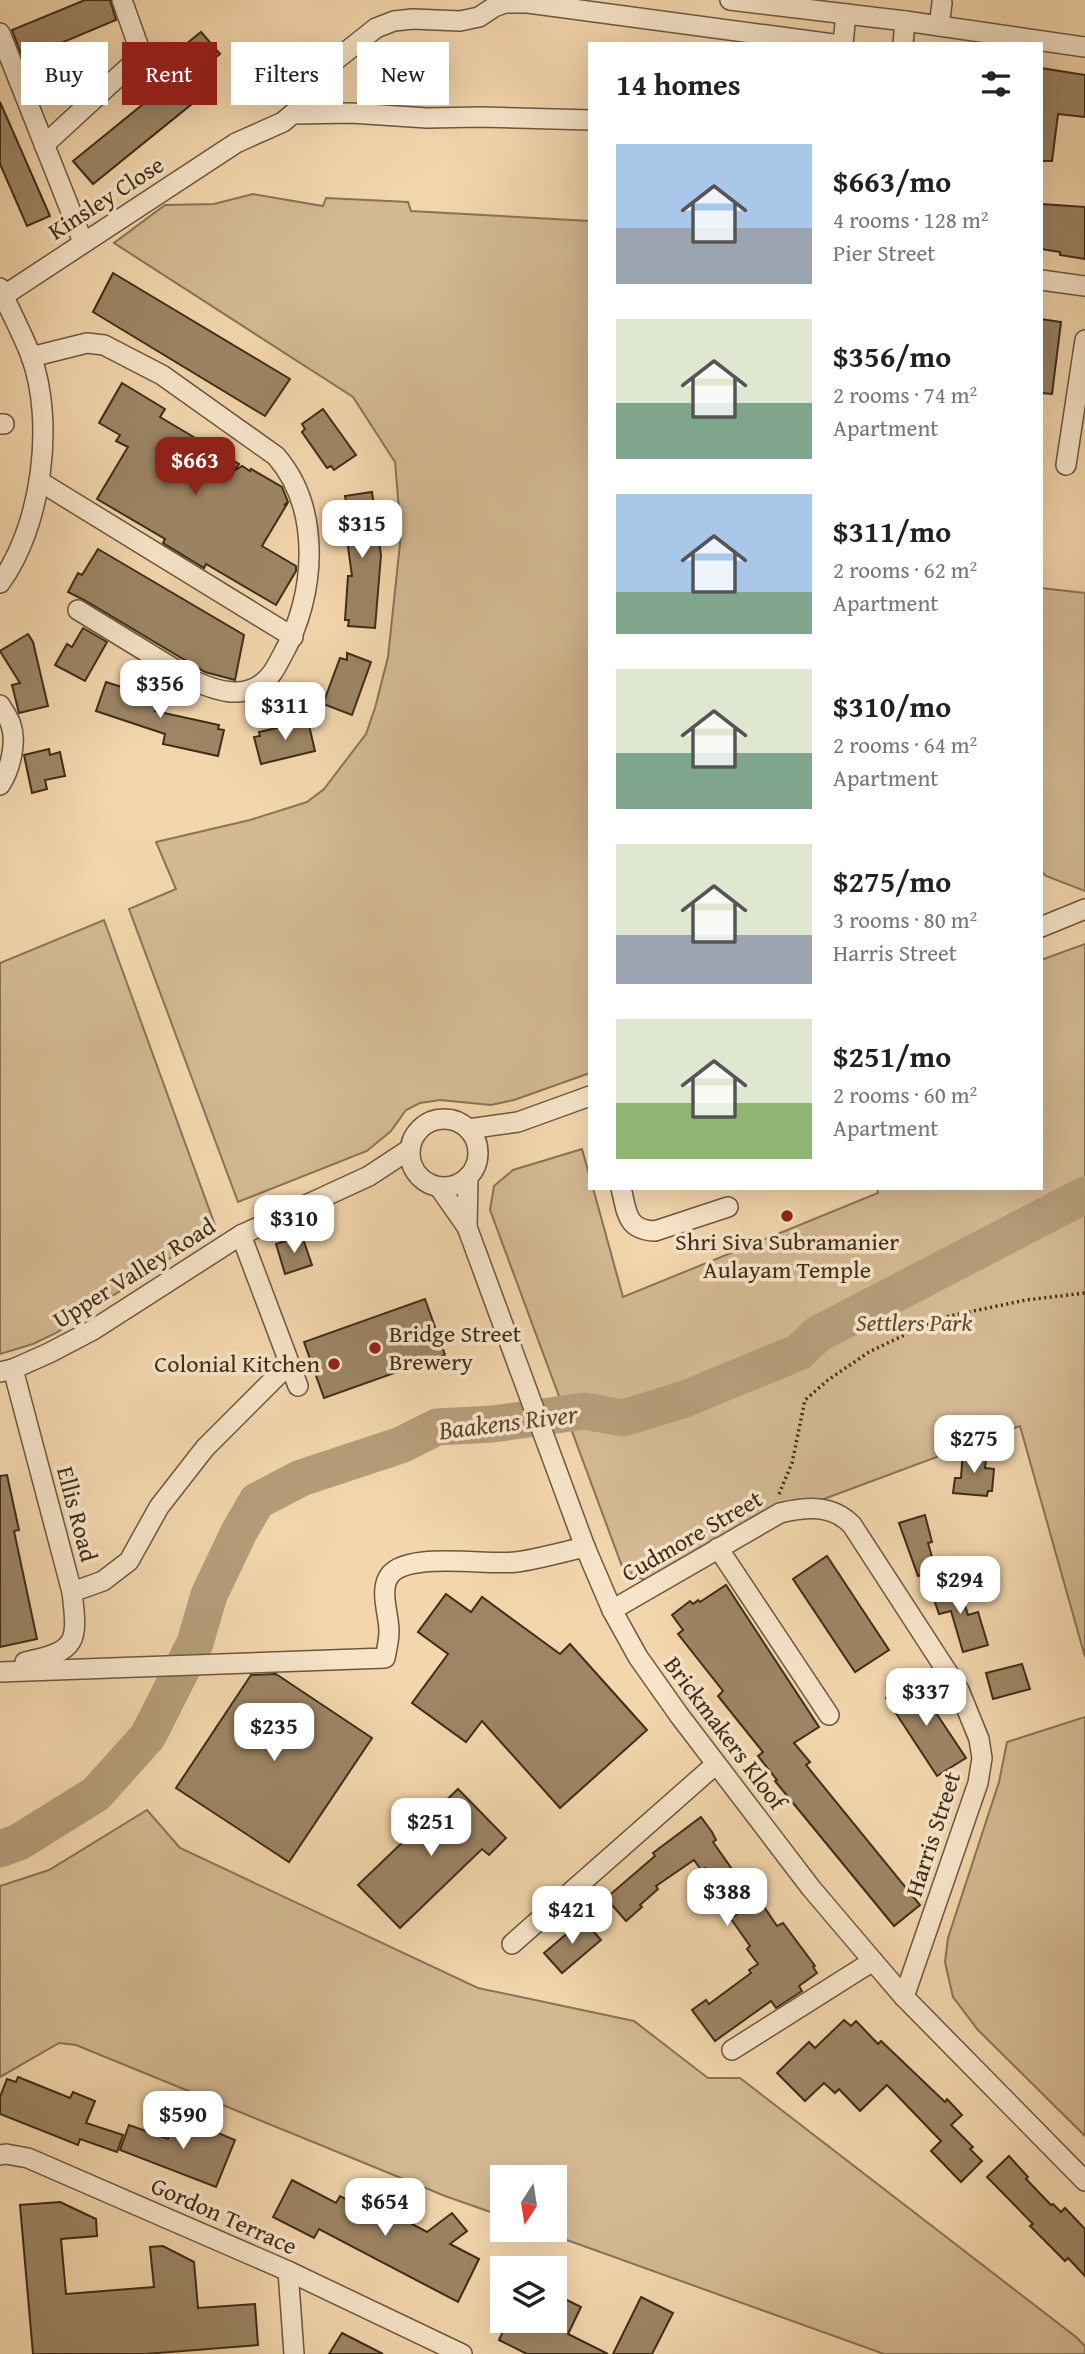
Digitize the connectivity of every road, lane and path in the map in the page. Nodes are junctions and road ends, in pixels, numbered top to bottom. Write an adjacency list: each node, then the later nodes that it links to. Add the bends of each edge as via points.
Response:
1 (122, 0): 14 (street, via 138,45 132,64)
2 (730, 0): 4 (street)
3 (942, 3): 6 (street)
4 (846, 13): 5 (street); 9 (street)
5 (905, 21): 6 (street); 10 (street)
6 (939, 26): 11 (street)
7 (0, 33): 14 (street)
8 (818, 42): 12 (street, via 505,3 460,21 394,20 376,28 332,63)
9 (843, 42)
10 (904, 42)
11 (1085, 47)
12 (293, 114): 13 (street); 15 (street, Kinsley Close, via 236,143)
13 (588, 120)
14 (44, 145): 15 (street)
15 (83, 242): 18 (street, Kinsley Close)
16 (1043, 280): 17 (street)
17 (1085, 286)
18 (1, 294): 20 (street)
19 (1085, 340): 21 (street)
20 (31, 358): 22 (street, via 41,401); 25 (street, via 87,343 104,345 162,375 275,456 298,491 309,550 306,598)
21 (1066, 465)
22 (38, 481): 23 (street, via 19,549); 25 (street)
23 (0, 583)
24 (78, 610): 25 (street, via 194,681 230,692 261,685)
25 (293, 637)
26 (0, 705): 27 (street, via 13,735 8,770)
27 (0, 785)
28 (1085, 909): 29 (street)
29 (1043, 925)
30 (588, 1097): 31 (street)
31 (518, 1122): 32 (street); 34 (street)
32 (468, 1129): 33 (street, via 438,1120 419,1129); 34 (street)
33 (410, 1149): 35 (street); 36 (street, Upper Valley Road)
34 (478, 1150): 37 (street)
35 (417, 1174): 36 (street, Upper Valley Road); 38 (street)
36 (369, 1176): 42 (street, Upper Valley Road)
37 (468, 1177): 38 (street); 41 (street, Brickmakers Kloof)
38 (439, 1187): 41 (street, Brickmakers Kloof)
39 (621, 1190): 40 (street, via 628,1218 643,1231)
40 (728, 1207)
41 (467, 1227): 49 (street, Brickmakers Kloof)
42 (241, 1235): 44 (street); 45 (street, Upper Valley Road, via 93,1330)
43 (1085, 1293): 48 (path, via 940,1318 869,1352 828,1380 805,1400 792,1464)
44 (289, 1364): 46 (street); 51 (street, via 205,1448 159,1507 129,1561 103,1581)
45 (6, 1370): 51 (street, Ellis Road)
46 (298, 1387)
47 (797, 1509): 48 (street, Cudmore Street); 58 (street, Harris Street, via 826,1509 852,1525 959,1690 979,1739 978,1783)
48 (768, 1518): 50 (street, Cudmore Street)
49 (584, 1547): 52 (street, Brickmakers Kloof); 53 (street, via 517,1562 452,1561 394,1570 386,1587 386,1658)
50 (718, 1548): 52 (street, Cudmore Street); 54 (street)
51 (72, 1591): 53 (street, Ellis Road, via 76,1626 72,1642 58,1654)
52 (612, 1610): 55 (street, Brickmakers Kloof, via 638,1657)
53 (0, 1669)
54 (829, 1715)
55 (716, 1764): 56 (street); 57 (street, Brickmakers Kloof)
56 (512, 1944)
57 (873, 1961): 58 (street, Brickmakers Kloof); 59 (street)
58 (904, 1997): 61 (street, Brickmakers Kloof)
59 (732, 2050)
60 (0, 2155): 62 (street, Gordon Terrace, via 28,2158)
61 (1085, 2180)
62 (288, 2271): 63 (street); 64 (street, Gordon Terrace)
63 (294, 2354)
64 (462, 2354)

